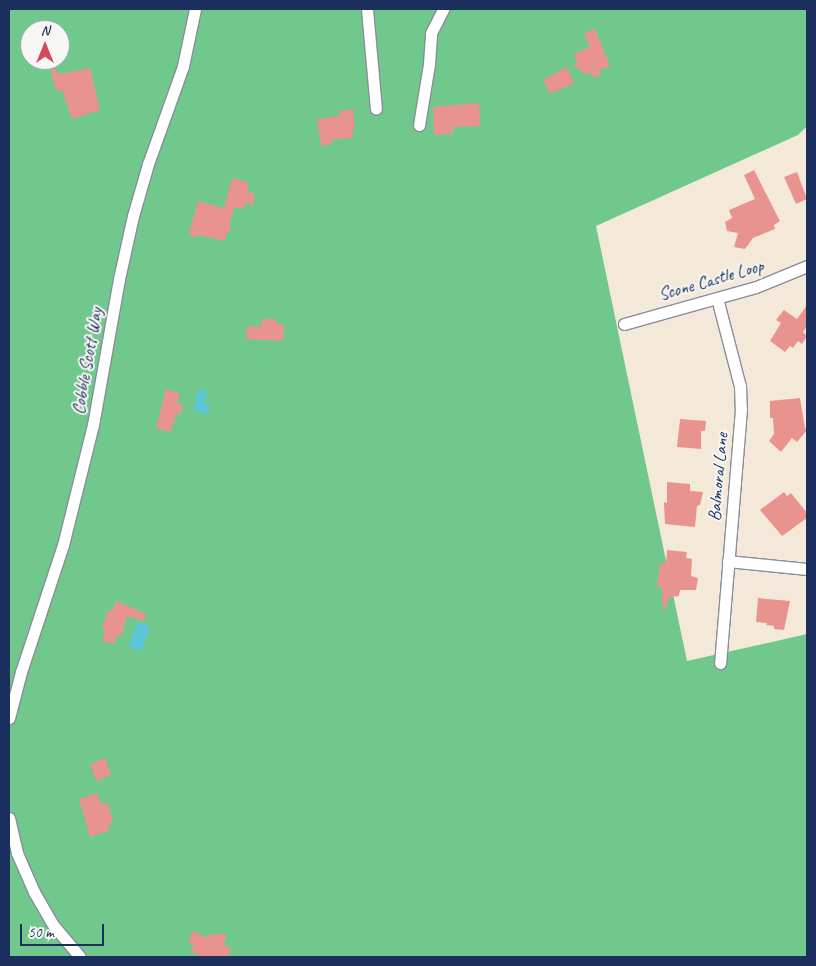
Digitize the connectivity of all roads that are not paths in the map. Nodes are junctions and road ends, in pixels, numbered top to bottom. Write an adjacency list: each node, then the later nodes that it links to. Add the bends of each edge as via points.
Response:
1 (195, 9): 12 (street, Cobble Scott Way, via 183,66 133,216 93,425 64,545 21,672)
2 (367, 9): 4 (street)
3 (443, 9): 5 (street, via 430,33 429,64)
4 (376, 109)
5 (419, 125)
6 (807, 266): 7 (street, Scone Castle Loop, via 756,287)
7 (717, 298): 8 (street, Scone Castle Loop); 9 (street, Balmoral Lane, via 740,386 741,409)
8 (624, 324)
9 (728, 561): 10 (street); 11 (street, Balmoral Lane)
10 (807, 569)
11 (720, 663)
12 (9, 718)
13 (9, 818): 14 (street, via 17,853 34,892 54,926)
14 (80, 957)

